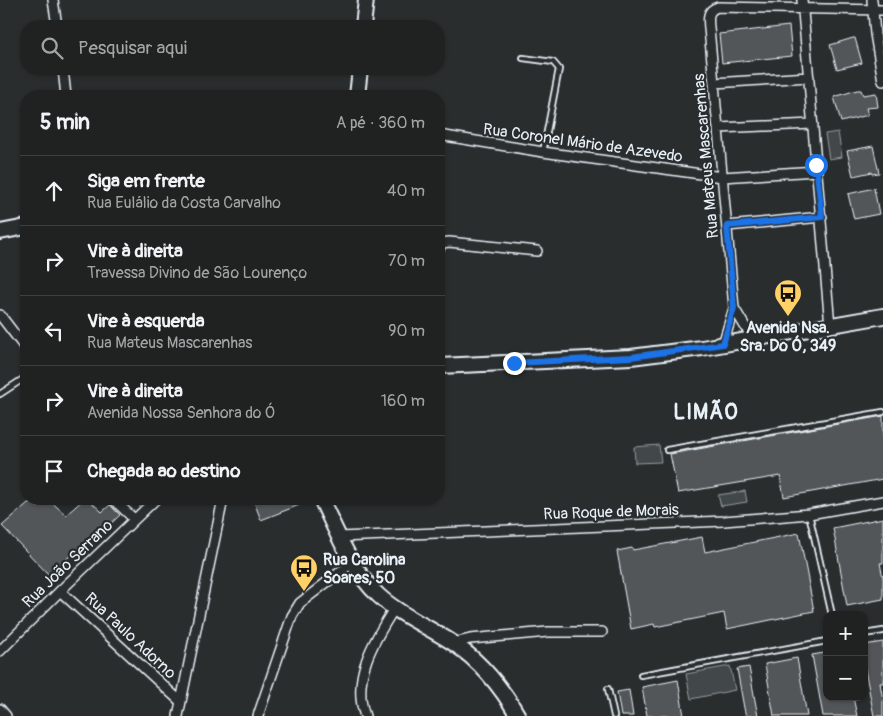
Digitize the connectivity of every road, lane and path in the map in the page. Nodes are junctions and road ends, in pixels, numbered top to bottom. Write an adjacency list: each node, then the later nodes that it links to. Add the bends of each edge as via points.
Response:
1 (53, 0): 6 (street)
2 (366, 0): 7 (main road)
3 (803, 4): 4 (street); 11 (street); 13 (street, Rua Mateus Mascarenhas, via 712,9 708,18)
4 (872, 5): 5 (street); 12 (street)
5 (883, 10)
6 (56, 20)
7 (364, 20)
8 (523, 58): 19 (lane, via 553,62 559,69)
9 (64, 75): 14 (street)
10 (359, 75): 15 (main road)
11 (810, 77): 13 (street); 16 (street)
12 (883, 81)
13 (714, 83): 17 (street, Rua Mateus Mascarenhas)
14 (65, 90)
15 (358, 90)
16 (813, 124): 17 (street); 20 (street)
17 (718, 128): 21 (street, Rua Mateus Mascarenhas)
18 (445, 136): 19 (street, Rua Coronel Mário de Azevedo)
19 (543, 152): 21 (street, Rua Coronel Mário de Azevedo)
20 (817, 171): 21 (street, Rua Coronel Mário de Azevedo); 22 (street)
21 (722, 177): 23 (street, Rua Mateus Mascarenhas)
22 (822, 217): 23 (street); 31 (street)
23 (727, 226): 28 (street, Rua Mateus Mascarenhas)
24 (20, 228): 25 (main road)
25 (0, 232)
26 (445, 243): 27 (street)
27 (537, 251)
28 (734, 308): 32 (street, Rua Mateus Mascarenhas); 34 (street, Rua Mateus Mascarenhas)
29 (0, 315): 33 (street)
30 (883, 316): 31 (main road)
31 (830, 326): 32 (main road)
32 (755, 338): 34 (main road)
33 (20, 340)
34 (723, 344): 35 (main road, via 631,357)
35 (445, 366)
36 (20, 381): 37 (lane)
37 (0, 394)
38 (883, 412): 39 (lane)
39 (667, 450)
40 (883, 501): 45 (street, Rua Roque de Morais)
41 (119, 505): 46 (street)
42 (149, 505): 46 (street, Rua João Serrano)
43 (222, 505): 60 (street)
44 (324, 505): 47 (main road)
45 (809, 514): 47 (street, Rua Roque de Morais, via 724,521); 51 (lane)
46 (134, 519): 49 (street, Rua João Serrano)
47 (339, 537): 48 (main road)
48 (353, 562): 50 (main road, via 378,595); 64 (street, via 300,603 292,616)
49 (60, 590): 57 (street, Rua João Serrano); 60 (street, Rua Paulo Adorno)
50 (394, 609): 56 (main road); 65 (street, via 370,649 363,670 361,690)
51 (831, 611)
52 (883, 631): 54 (lane)
53 (602, 632): 56 (street, via 470,638)
54 (868, 633)
55 (823, 642): 58 (lane)
56 (454, 643): 66 (main road, via 502,689)
57 (0, 651)
58 (641, 675)
59 (608, 689): 67 (lane)
60 (181, 702): 63 (street)
61 (0, 709): 62 (street)
62 (6, 716)
63 (178, 716)
64 (258, 716)
65 (365, 716)
66 (518, 716)
67 (614, 716)

